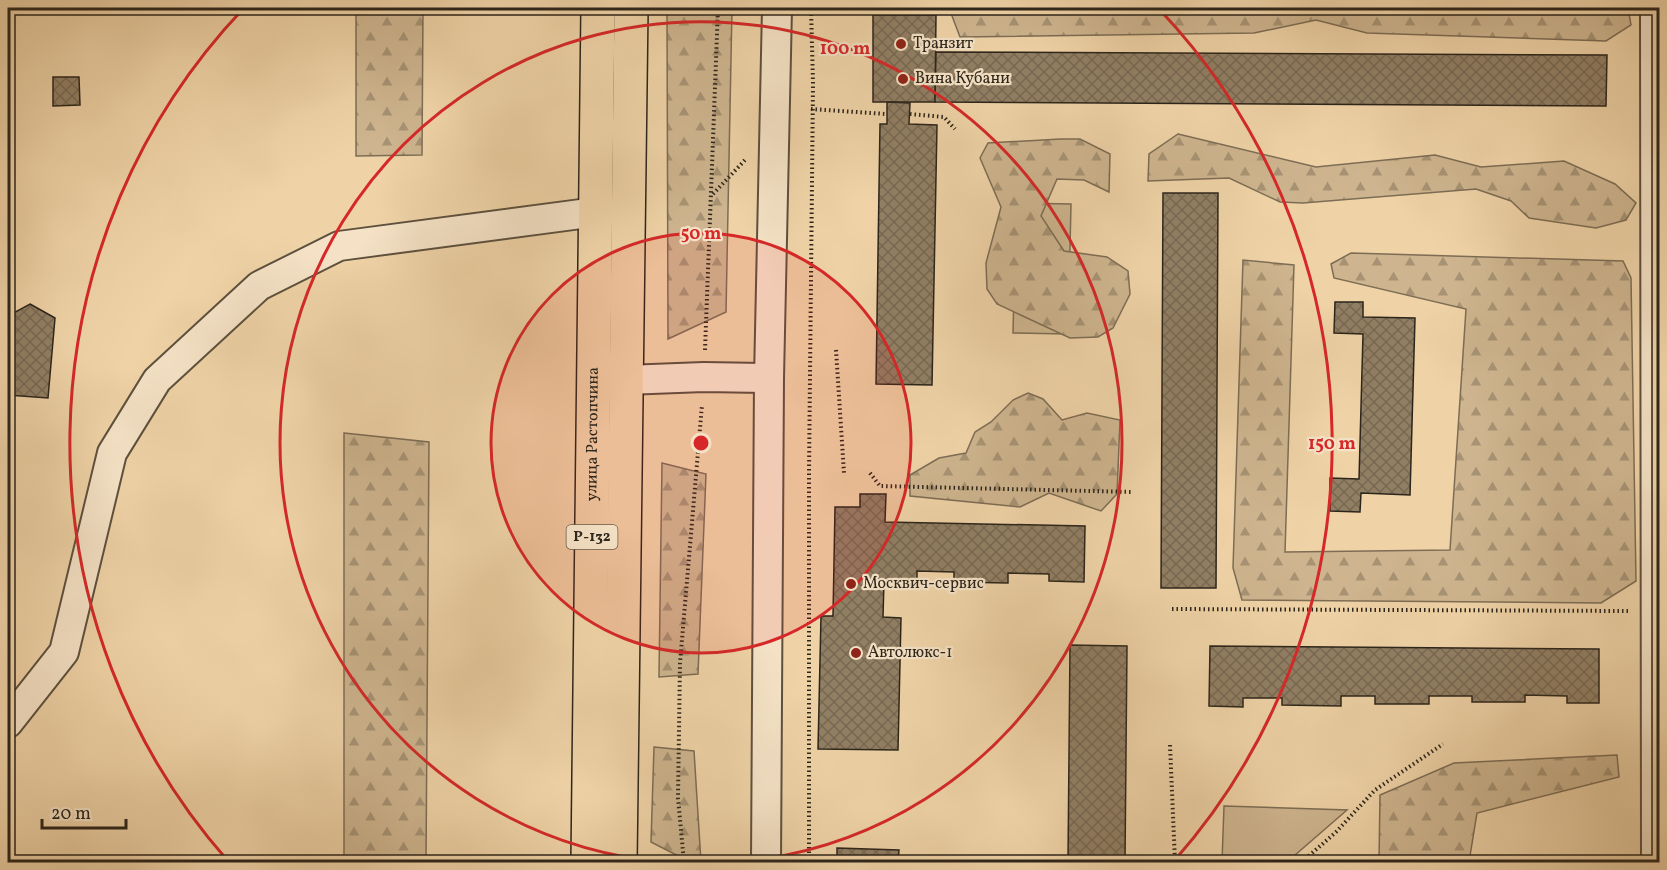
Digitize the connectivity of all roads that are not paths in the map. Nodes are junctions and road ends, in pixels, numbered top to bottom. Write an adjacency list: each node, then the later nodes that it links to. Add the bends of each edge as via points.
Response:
1 (598, 8): 5 (highway, улица Растопчина / Р-132)
2 (631, 8): 7 (highway, улица Растопчина / Р-132)
3 (777, 8): 6 (street)
4 (1655, 8): 12 (street)
5 (596, 212): 8 (street, via 339,246 259,286 157,380 112,453 64,652); 9 (highway, улица Растопчина / Р-132)
6 (770, 378): 7 (street, улица Растопчина); 11 (street)
7 (625, 381): 10 (highway, улица Растопчина / Р-132)
8 (8, 723)
9 (588, 862)
10 (620, 862)
11 (766, 862)
12 (1656, 862)

